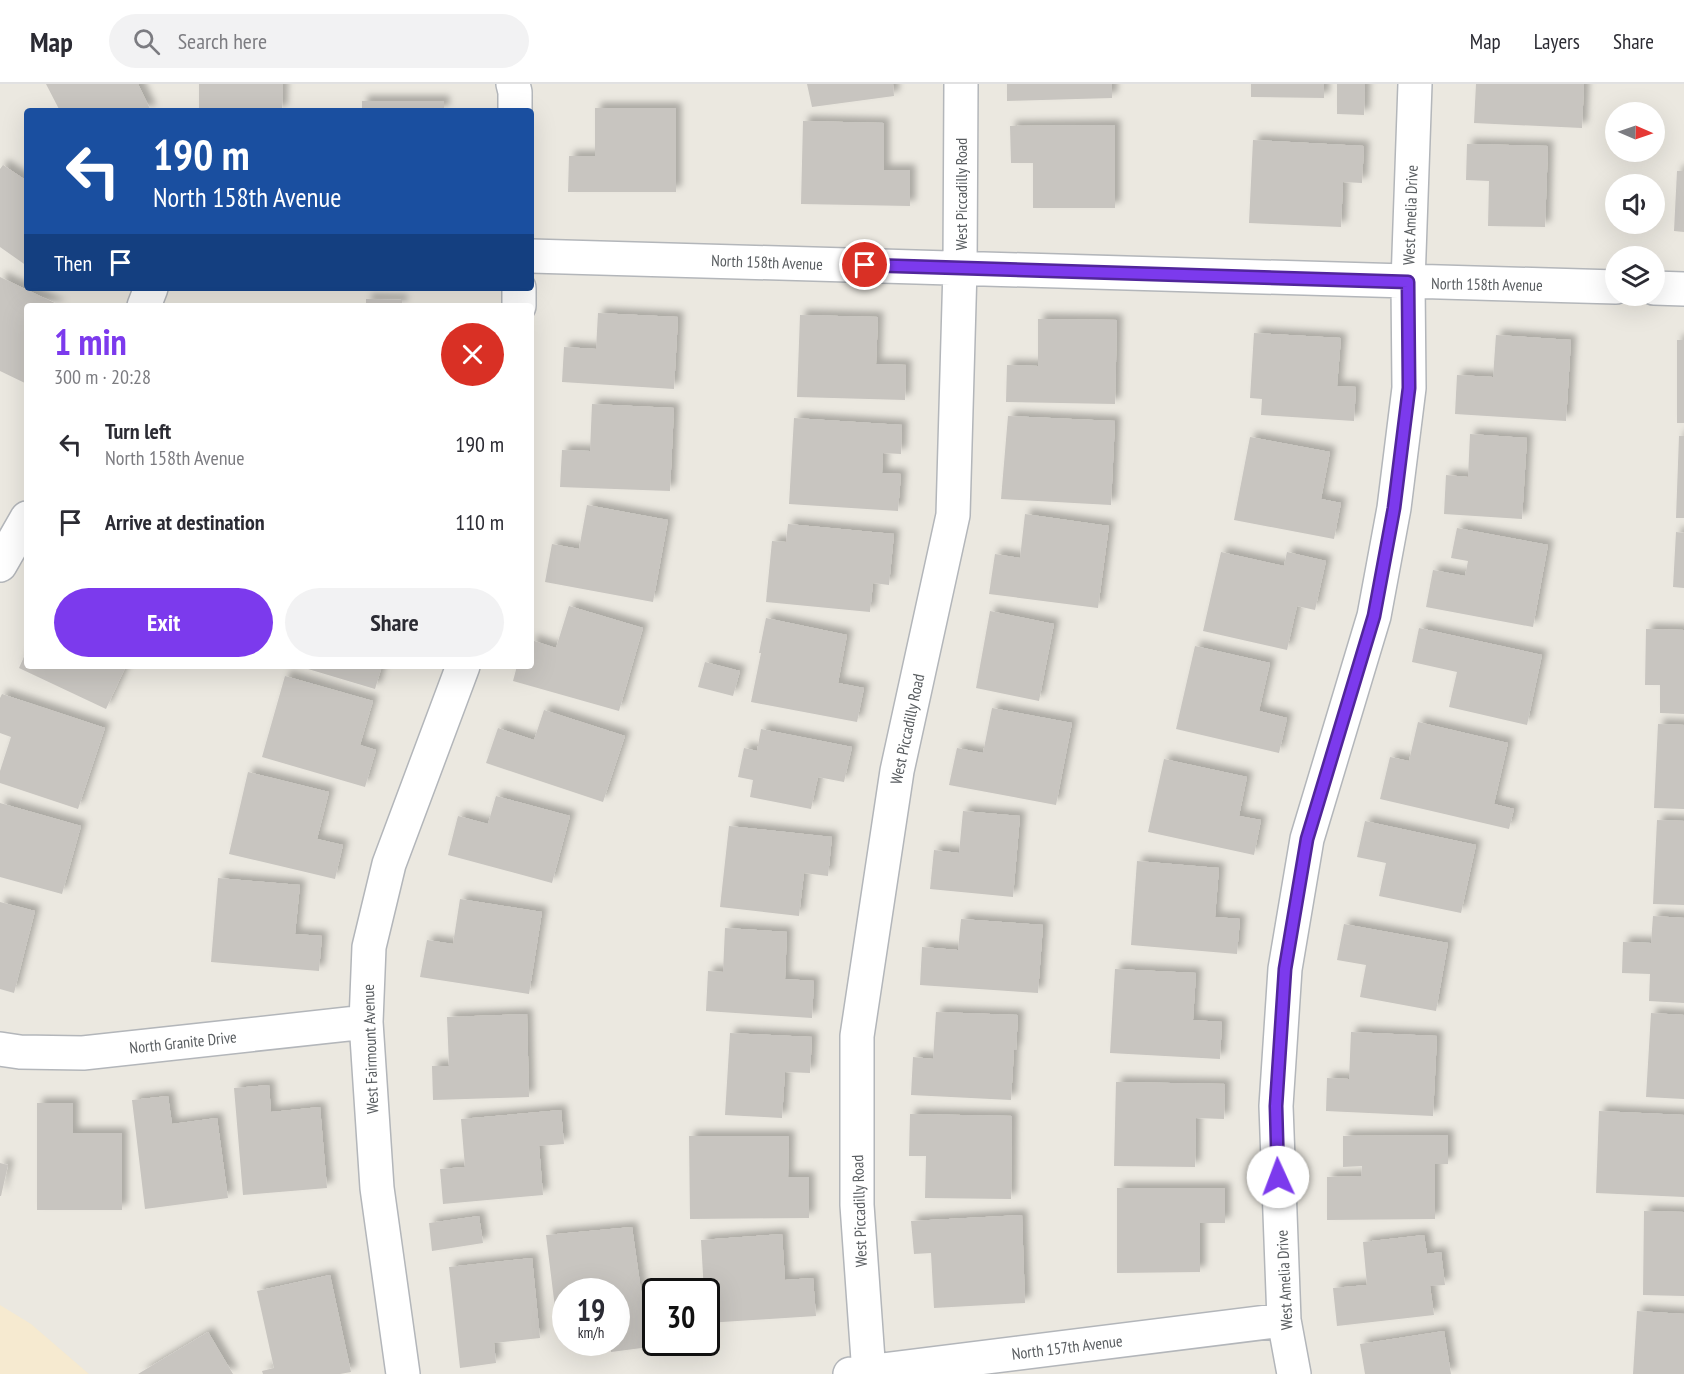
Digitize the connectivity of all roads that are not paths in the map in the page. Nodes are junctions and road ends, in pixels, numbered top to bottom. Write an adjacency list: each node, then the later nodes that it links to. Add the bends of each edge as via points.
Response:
1 (513, 84): 4 (street)
2 (961, 84): 6 (street, West Piccadilly Road)
3 (1415, 84): 7 (street, West Amelia Drive)
4 (515, 108)
5 (534, 256): 6 (street, North 158th Avenue)
6 (960, 268): 7 (street, North 158th Avenue); 17 (street, West Piccadilly Road, via 953,514 897,771 857,1036 857,1205)
7 (1408, 282): 8 (street, North 158th Avenue); 16 (street, West Amelia Drive, via 1409,388 1394,508 1374,616 1307,839 1285,969 1276,1106)
8 (1605, 287)
9 (1665, 288): 10 (street)
10 (1684, 289)
11 (24, 523): 12 (street)
12 (0, 565)
13 (462, 669): 14 (street, West Fairmount Avenue, via 389,864 369,947)
14 (366, 1022): 15 (street, North Granite Drive, via 83,1053); 18 (street, West Fairmount Avenue, via 377,1188)
15 (0, 1049)
16 (1284, 1320): 17 (street, North 157th Avenue); 19 (street, West Amelia Drive)
17 (863, 1373)
18 (403, 1374)
19 (1294, 1374)

